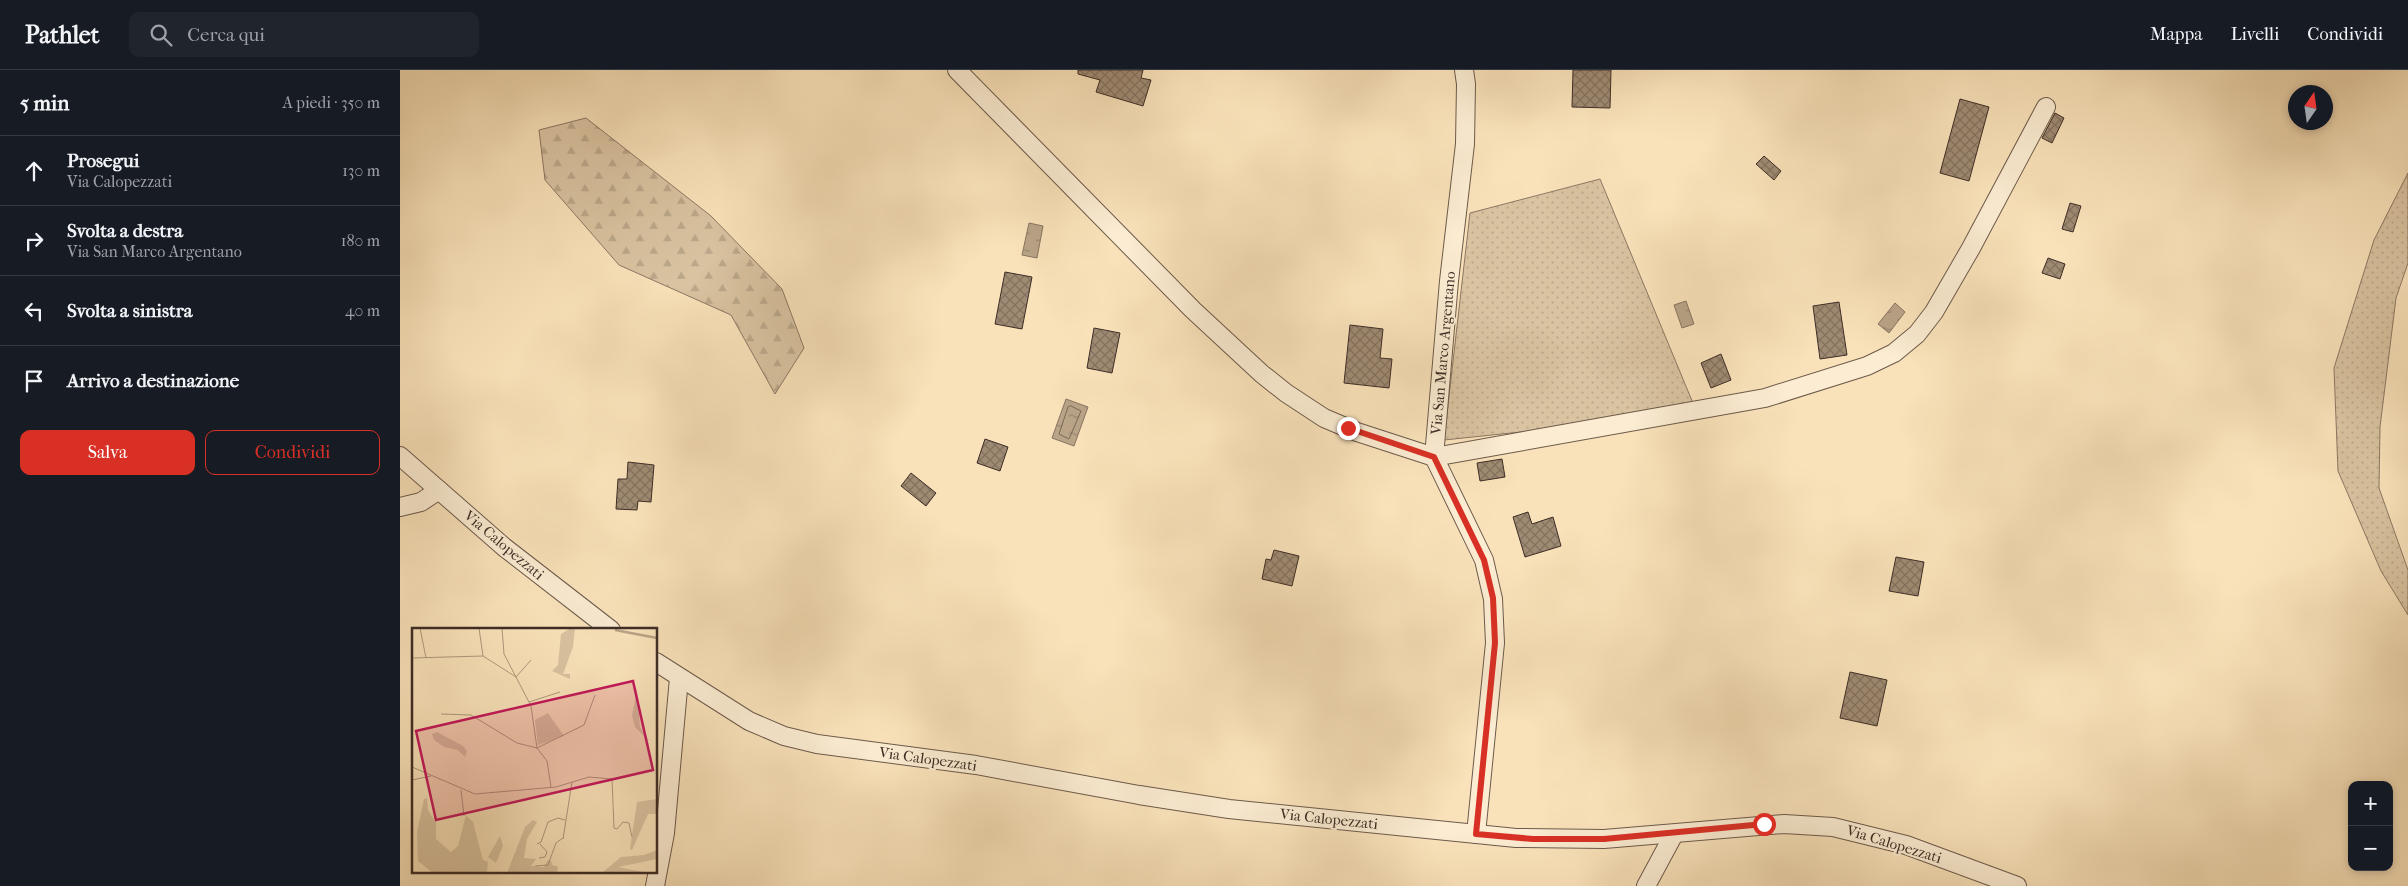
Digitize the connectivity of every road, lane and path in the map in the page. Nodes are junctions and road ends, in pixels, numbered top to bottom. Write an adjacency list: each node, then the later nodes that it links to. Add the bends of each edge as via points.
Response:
1 (957, 70): 5 (street, via 1193,310 1262,374 1303,405 1337,424)
2 (1464, 70): 5 (street, Via San Marco Argentano, via 1465,144)
3 (2046, 108): 5 (street, via 1934,312 1917,334 1894,353 1867,366 1765,398)
4 (400, 456): 6 (street, Via Calopezzati)
5 (1434, 457): 11 (street, via 1484,560 1493,598 1495,643)
6 (439, 490): 7 (street, via 421,502); 8 (street, Via Calopezzati, via 504,547)
7 (400, 507)
8 (609, 628)
9 (658, 663): 10 (street, Via Calopezzati)
10 (679, 678): 11 (street, Via Calopezzati, via 749,721 774,733 806,742 976,765 1229,809); 13 (street, via 665,833)
11 (1476, 834): 12 (street, Via Calopezzati, via 1574,840)
12 (1674, 834): 14 (street); 15 (street, Via Calopezzati, via 1784,824 1833,826 1906,845)
13 (658, 870)
14 (1646, 886)
15 (2017, 886)

